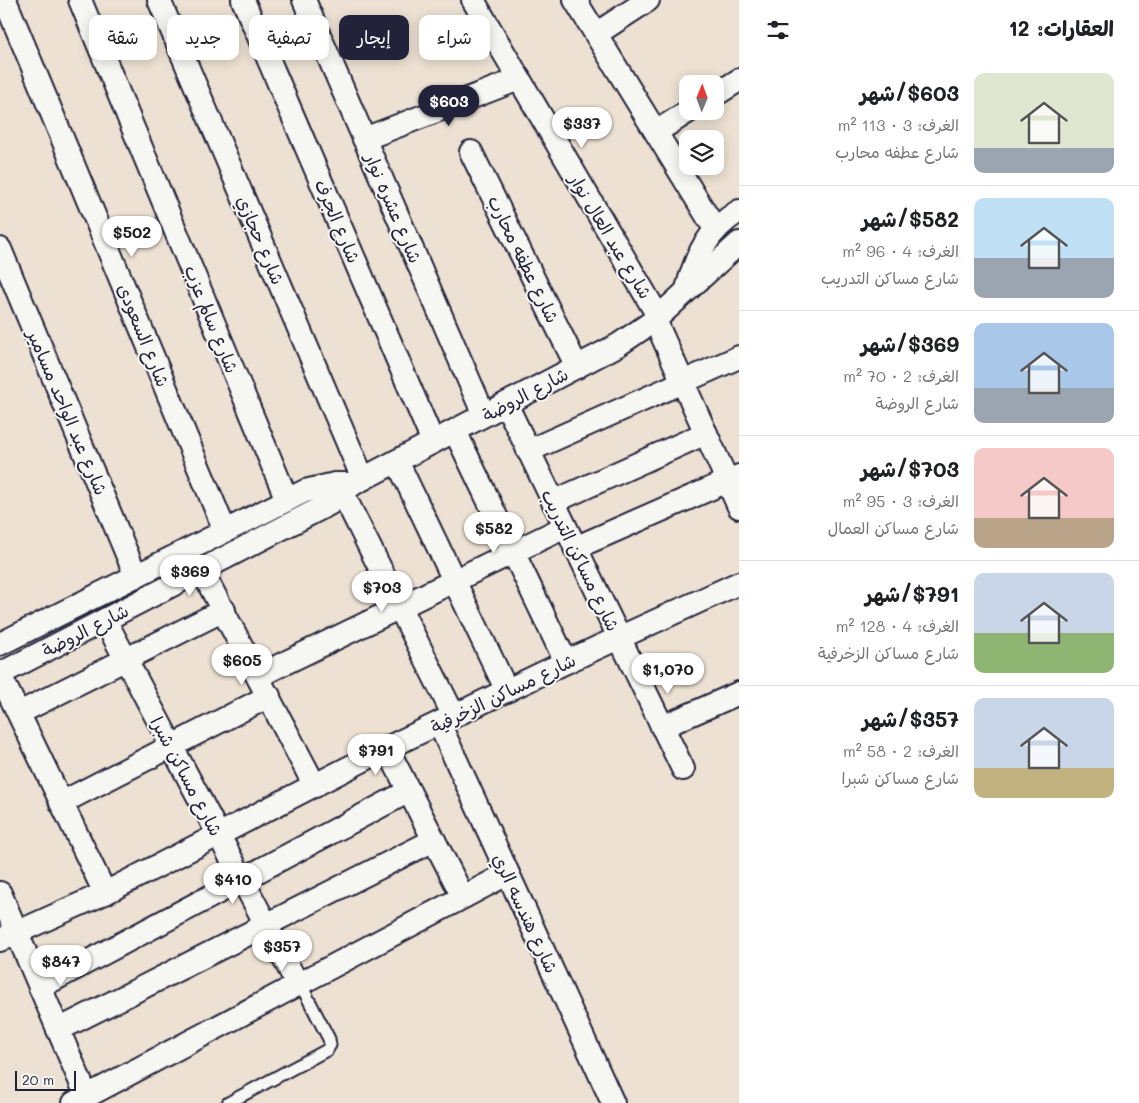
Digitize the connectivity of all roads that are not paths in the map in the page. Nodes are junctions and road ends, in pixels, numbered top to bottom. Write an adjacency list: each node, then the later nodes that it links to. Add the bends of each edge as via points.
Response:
1 (5, 0): 39 (street, شارع السعودى)
2 (80, 0): 35 (street, شارع سالم عزب)
3 (159, 0): 34 (street, شارع حجازي)
4 (243, 0): 30 (street, شارع الجرف)
5 (304, 0): 15 (street, شارع عشره نوار)
6 (473, 0): 10 (street, شارع عبد العال نوار)
7 (575, 0): 9 (street)
8 (648, 0): 9 (street)
9 (596, 34): 14 (street)
10 (519, 79): 15 (street); 22 (street, شارع عبد العال نوار)
11 (739, 80): 12 (street)
12 (724, 89)
13 (679, 117): 14 (street)
14 (656, 132): 18 (street)
15 (364, 139): 27 (street, شارع عشره نوار)
16 (471, 152): 24 (street, شارع عطفه محارب)
17 (739, 211): 18 (street)
18 (715, 229): 21 (street, via 694,262)
19 (739, 243): 21 (street, شارع الروضة)
20 (0, 249): 43 (street, شارع عبد الواحد مسامير)
21 (687, 289): 22 (street, شارع الروضة)
22 (657, 318): 24 (street, شارع الروضة, via 618,345); 25 (street, شارع عبد العال نوار)
23 (739, 357): 25 (street)
24 (577, 367): 26 (street, شارع الروضة)
25 (683, 382): 29 (street, شارع عبد العال نوار); 31 (street)
26 (506, 404): 27 (street, شارع الروضة); 31 (street, شارع مساكن التدريب)
27 (484, 416): 28 (street, شارع الروضة)
28 (455, 431): 30 (street, شارع الروضة); 41 (street)
29 (706, 433): 33 (street, شارع عبد العال نوار); 36 (street)
30 (433, 442): 32 (street, شارع الروضة)
31 (528, 451): 36 (street, شارع مساكن التدريب)
32 (397, 461): 34 (street, شارع الروضة); 44 (street)
33 (733, 479): 37 (street, شارع عبد العال نوار); 40 (street)
34 (353, 486): 35 (street, شارع الروضة, via 319,486); 42 (street, شارع الروضة, via 329,504); 46 (street, شارع حجازي)
35 (287, 500): 39 (street, شارع الروضة)
36 (553, 502): 38 (street, شارع مساكن التدريب)
37 (739, 507)
38 (566, 527): 40 (street, شارع مساكن التدريب); 41 (street)
39 (225, 531): 43 (street, شارع الروضة)
40 (575, 548): 49 (street, شارع مساكن التدريب)
41 (514, 552): 44 (street); 52 (street)
42 (202, 569): 47 (street); 48 (street, شارع الروضة)
43 (136, 576): 50 (street, شارع الروضة)
44 (454, 581): 46 (street); 55 (street)
45 (739, 584): 49 (street, شارع مساكن الزخرفية)
46 (400, 608): 54 (street); 59 (street, شارع هندسه الري)
47 (224, 610): 51 (street); 54 (street)
48 (105, 620): 51 (street, شارع مساكن شبرا); 53 (street, شارع الروضة)
49 (619, 638): 52 (street, شارع مساكن الزخرفية); 60 (street, شارع مساكن التدريب)
50 (0, 644)
51 (126, 660): 58 (street); 61 (street, شارع مساكن شبرا)
52 (566, 662): 55 (street, شارع مساكن الزخرفية)
53 (0, 674): 58 (street)
54 (258, 676): 57 (street)
55 (507, 690): 59 (street, شارع مساكن الزخرفية)
56 (739, 693): 60 (street)
57 (269, 696): 61 (street); 64 (street)
58 (19, 713): 66 (street)
59 (447, 720): 62 (street, شارع مساكن الزخرفية); 69 (street, شارع هندسه الري)
60 (662, 727): 63 (street, شارع مساكن التدريب)
61 (172, 746): 66 (street); 67 (street, شارع مساكن شبرا)
62 (387, 748): 64 (street, شارع مساكن الزخرفية); 65 (street)
63 (683, 769)
64 (315, 786): 67 (street, شارع مساكن الزخرفية)
65 (409, 791): 68 (street); 70 (street)
66 (61, 803): 72 (street)
67 (219, 836): 70 (street, شارع مساكن شبرا); 72 (street, شارع مساكن الزخرفية)
68 (434, 840): 73 (street); 74 (street)
69 (508, 874): 73 (street); 81 (street, شارع هندسه الري)
70 (242, 879): 74 (street, شارع مساكن شبرا); 77 (street)
71 (0, 892): 75 (street)
72 (105, 893): 75 (street, شارع مساكن الزخرفية)
73 (463, 897): 76 (street)
74 (266, 925): 76 (street, شارع مساكن شبرا); 78 (street)
75 (8, 936): 77 (street)
76 (299, 984): 79 (street); 80 (lane, via 330,1045 327,1050)
77 (40, 987): 78 (street)
78 (58, 1030): 79 (street)
79 (80, 1100)
80 (228, 1103)
81 (613, 1103)

